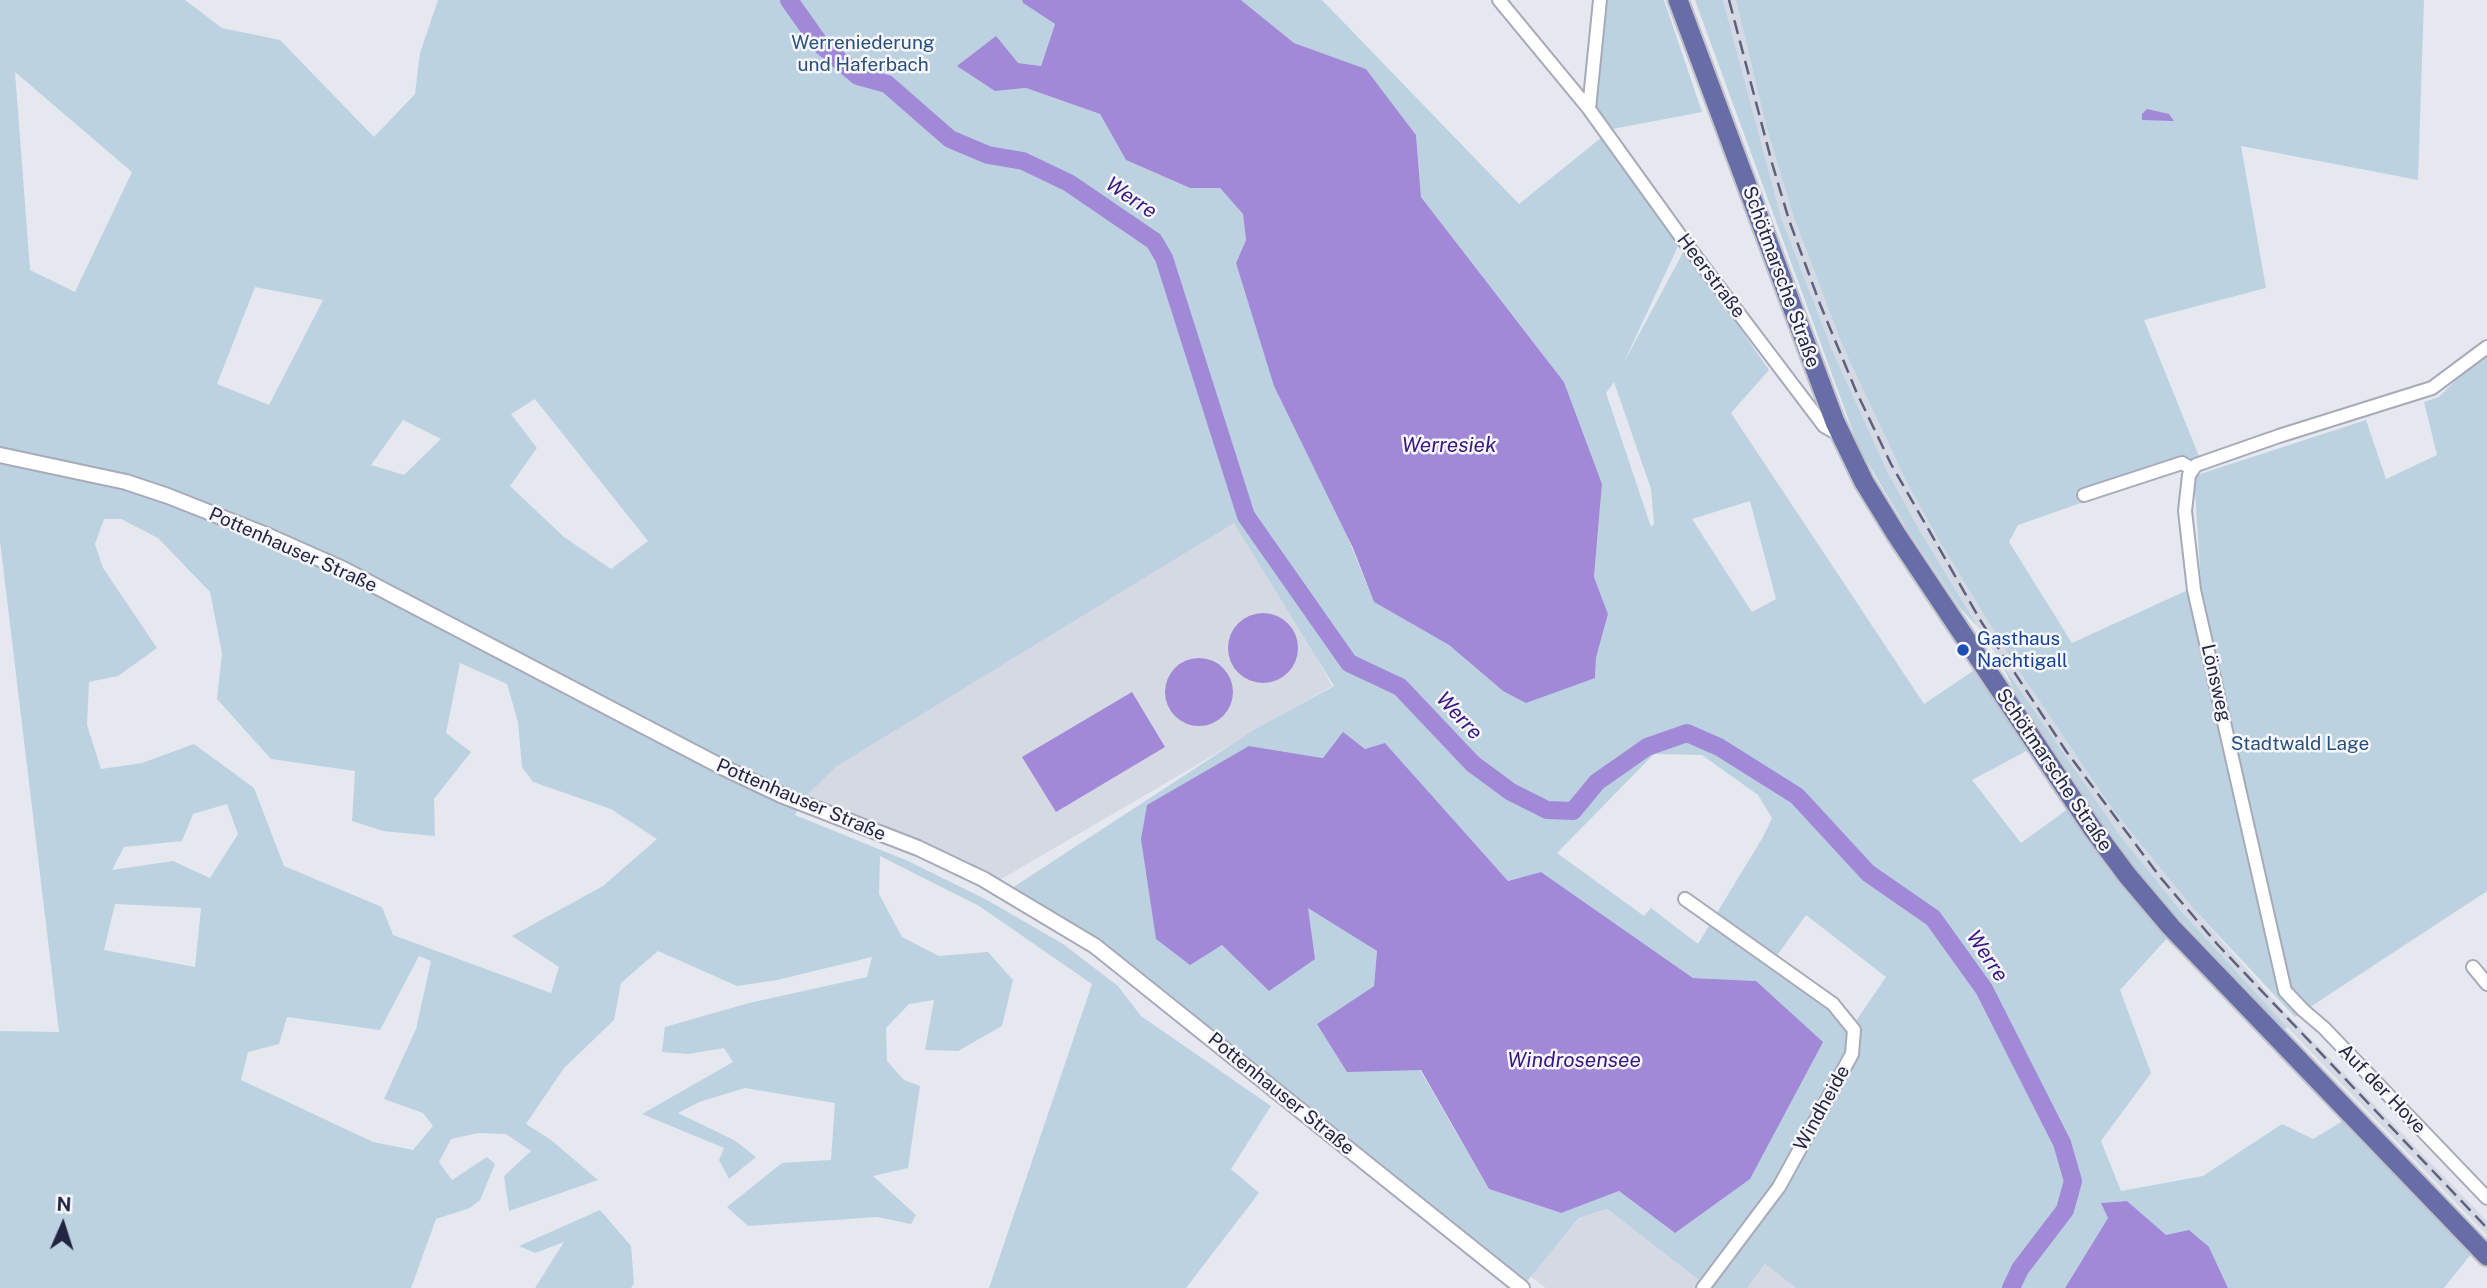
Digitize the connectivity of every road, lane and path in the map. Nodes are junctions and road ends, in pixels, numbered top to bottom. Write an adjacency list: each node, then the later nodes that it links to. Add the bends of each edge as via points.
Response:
1 (1499, 0): 4 (street, Heerstraße)
2 (1600, 0): 4 (street)
3 (1678, 0): 6 (main road, Schötmarsche Straße)
4 (1589, 108): 6 (street, Heerstraße, via 1816,416)
5 (2487, 347): 8 (street, via 2432,388 2278,436)
6 (1840, 435): 15 (main road, Schötmarsche Straße, via 1896,534 2127,875 2171,927)
7 (0, 455): 16 (street, Pottenhauser Straße, via 126,482 264,534 343,569 724,768 983,879 1095,946)
8 (2192, 469): 9 (street, via 2182,463); 12 (street, Lönsweg, via 2185,511 2194,590)
9 (2084, 495)
10 (1685, 899): 17 (street, Windheide, via 1833,1004 1854,1030 1852,1054 1779,1187)
11 (2473, 967): 13 (street)
12 (2281, 979): 14 (street, Auf der Hove, via 2302,1010)
13 (2487, 984)
14 (2487, 1198)
15 (2487, 1256)
16 (1522, 1288)
17 (1703, 1288)

